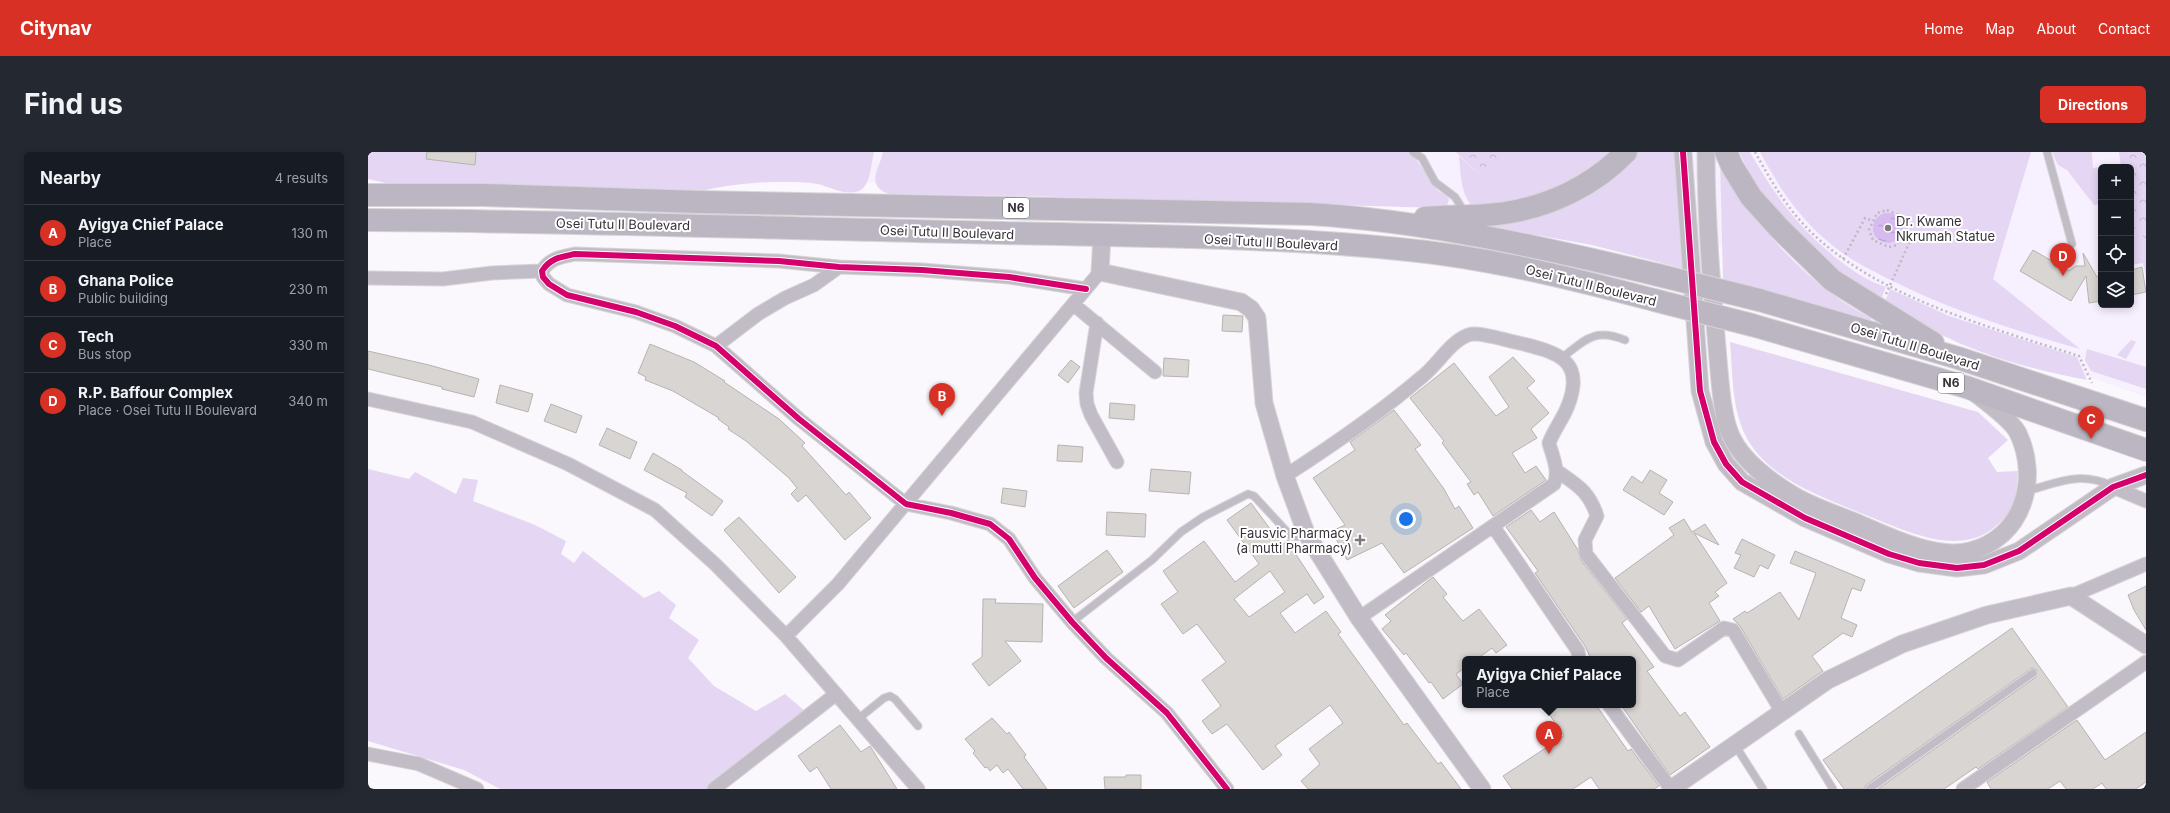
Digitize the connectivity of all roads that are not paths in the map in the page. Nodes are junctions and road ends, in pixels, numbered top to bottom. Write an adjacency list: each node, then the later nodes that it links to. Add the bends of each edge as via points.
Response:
1 (1413, 152): 8 (lane, via 1422,158 1435,182 1455,197)
2 (1626, 152): 8 (highway, via 1593,180 1539,206 1504,213)
3 (1683, 152): 33 (street, via 1700,391 1714,442 1726,464 1742,482 1805,518 1889,554 1919,563 1957,568 1984,565 2019,551)
4 (1706, 152): 34 (street, via 1716,338 1724,406 1731,438 1748,461 1793,495 1836,515 1900,541 1949,552 1970,551 2003,533 2020,510)
5 (1726, 152): 23 (highway, via 1751,197 1832,280)
6 (2048, 152): 12 (lane)
7 (368, 195): 10 (highway, Osei Tutu II Boulevard / N6, via 483,195 699,202 1248,212)
8 (1466, 215): 10 (highway)
9 (368, 220): 11 (highway, Osei Tutu II Boulevard / N6)
10 (1390, 220): 23 (highway, Osei Tutu II Boulevard / N6, bridge, via 1529,246 1658,275 1759,300)
11 (1102, 235): 15 (street); 25 (highway, Osei Tutu II Boulevard / N6, bridge, via 1291,241 1401,249 1525,268 1752,325)
12 (2072, 244)
13 (839, 267): 14 (street, via 779,262 575,254 547,263); 17 (street, via 1009,277); 21 (street, via 814,285 758,314)
14 (542, 271): 16 (street, via 492,273 443,279); 21 (street, via 543,277 550,284 567,295 636,312 695,334)
15 (1100, 272): 17 (street); 32 (street, via 1241,302 1252,309 1257,318 1264,403)
16 (368, 278)
17 (1086, 289): 18 (street)
18 (1073, 304): 19 (street); 36 (street)
19 (1096, 323): 24 (street); 29 (street, via 1086,393 1087,404)
20 (1625, 340): 22 (lane, via 1605,333 1588,337)
21 (716, 346): 36 (street, via 799,419)
22 (1563, 357): 30 (street, via 1571,368 1573,378 1568,406 1549,443); 32 (street, via 1547,350 1481,335 1469,335 1456,343 1424,375 1383,408)
23 (1958, 358): 27 (highway, Osei Tutu II Boulevard / N6)
24 (1155, 372)
25 (1966, 387): 28 (highway, Osei Tutu II Boulevard / N6); 34 (street, via 2017,431 2029,468)
26 (368, 399): 43 (street, via 472,422 568,464 655,510 716,565)
27 (2146, 420)
28 (2146, 450)
29 (1117, 462)
30 (1557, 471): 37 (street, via 1554,484); 50 (street, via 1582,488 1590,498 1597,516 1585,540 1586,554 1665,656 1678,660 1724,628 1733,630)
31 (2146, 475): 33 (street)
32 (1285, 476): 38 (street)
33 (2113, 487): 34 (lane, via 2097,479 2082,477); 35 (street)
34 (2026, 491)
35 (2146, 501)
36 (906, 504): 42 (street, via 990,524 1010,538 1035,578); 43 (street, via 838,584)
37 (1493, 526): 41 (street); 45 (street, via 1578,650)
38 (1306, 533): 41 (street); 42 (lane, via 1297,537 1291,536 1254,496 1248,494 1203,517 1181,532 1152,560)
39 (2146, 564): 40 (street)
40 (2071, 596): 44 (street); 50 (street, via 1987,615 1902,644 1828,680)
41 (1359, 618): 60 (street)
42 (1072, 622): 59 (street, via 1106,658 1167,713)
43 (786, 636): 48 (street)
44 (2146, 645)
45 (1579, 656)
46 (2146, 662): 65 (street)
47 (2033, 673): 64 (lane)
48 (836, 694): 51 (street); 57 (street)
49 (1611, 708): 61 (street)
50 (1782, 712): 54 (street)
51 (858, 719): 52 (lane, via 890,696); 58 (street)
52 (918, 726)
53 (1799, 734): 63 (lane)
54 (1735, 745): 61 (street); 62 (lane)
55 (368, 754): 56 (street, via 419,764)
56 (477, 789)
57 (714, 789)
58 (918, 789)
59 (1227, 789)
60 (1482, 789)
61 (1671, 789)
62 (1763, 789)
63 (1833, 789)
64 (1869, 789)
65 (1963, 789)

